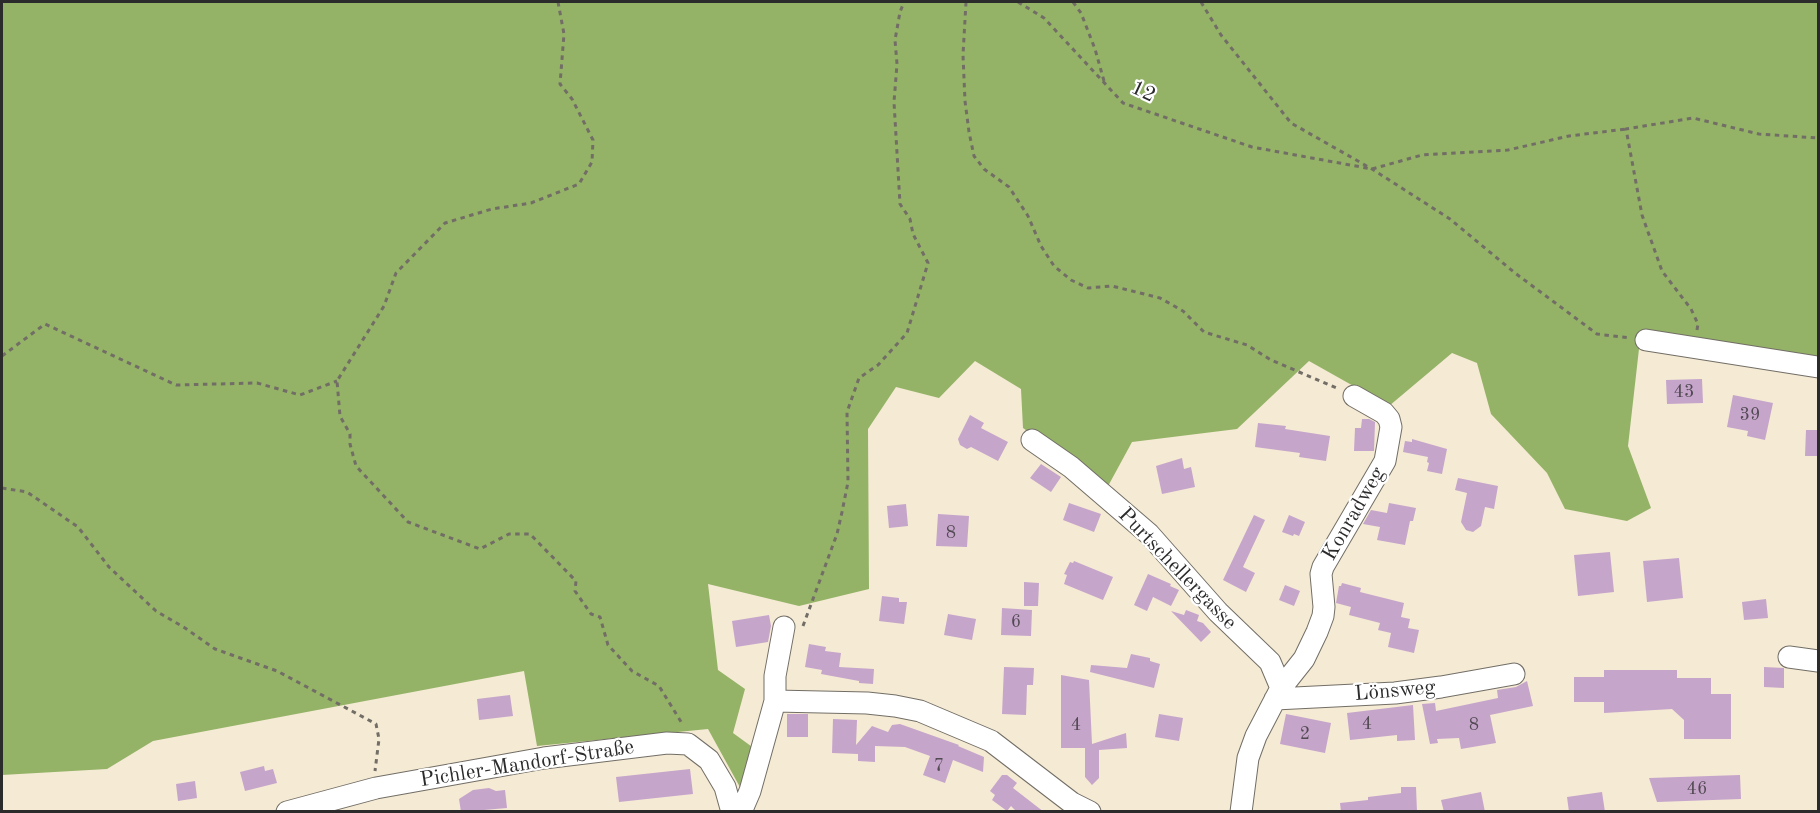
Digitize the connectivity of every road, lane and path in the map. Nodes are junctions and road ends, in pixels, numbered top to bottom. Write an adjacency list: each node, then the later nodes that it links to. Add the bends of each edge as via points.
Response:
1 (558, 2): 15 (path, via 564,34 560,84 593,140 592,162 584,177 579,184 531,203 445,223 396,273 384,306)
2 (904, 2): 19 (path, via 895,40 900,204 928,263 907,333 878,365 859,378 847,412 848,482 837,534)
3 (966, 2): 16 (path, via 965,101 974,156 984,170 1009,187 1054,266 1088,288 1112,286 1160,298 1183,310 1204,332 1247,345)
4 (1018, 2): 7 (path, 12, via 1044,18)
5 (1073, 2): 7 (path, via 1081,13)
6 (1201, 2): 10 (path, via 1221,35 1291,123)
7 (1105, 84): 10 (path, 12, via 1123,103 1252,147)
8 (1626, 129): 9 (path, via 1693,118 1759,135); 10 (path, via 1569,136 1508,150 1422,156); 12 (path, via 1642,215 1662,271 1698,324)
9 (1818, 138)
10 (1372, 169): 11 (path, via 1450,219 1597,334)
11 (1646, 340): 12 (street)
12 (1694, 348): 14 (street)
13 (2, 356): 15 (path, via 45,324 176,385 257,383 300,395)
14 (1818, 367)
15 (337, 381): 25 (path, via 340,416 350,434 356,466 408,522 480,549 509,534 530,534 576,581 574,591 591,614 600,617 608,645 633,671 659,686 681,720)
16 (1354, 396): 23 (street, Konradweg, via 1384,412 1389,419 1385,461 1323,567 1324,607 1317,632 1304,659)
17 (1032, 440): 23 (street, Purtschellergasse, via 1071,467 1149,534 1218,612 1270,662)
18 (2, 488): 26 (path, via 27,492 78,527 109,567 156,611 215,649 277,671 376,724)
19 (792, 630): 24 (street, via 775,676)
20 (1789, 657): 21 (street)
21 (1818, 661)
22 (1514, 674): 23 (street, Lönsweg, via 1407,691)
23 (1278, 693): 31 (street, Konradweg, via 1248,758)
24 (775, 701): 29 (street); 30 (street, via 867,703 920,711 990,741)
25 (688, 744): 26 (street, Pichler-Mandorf-Straße, via 566,755); 28 (street, via 717,771)
26 (376, 788): 27 (street, Pichler-Mandorf-Straße)
27 (287, 812)
28 (732, 812)
29 (741, 812)
30 (1090, 812)
31 (1241, 812)

